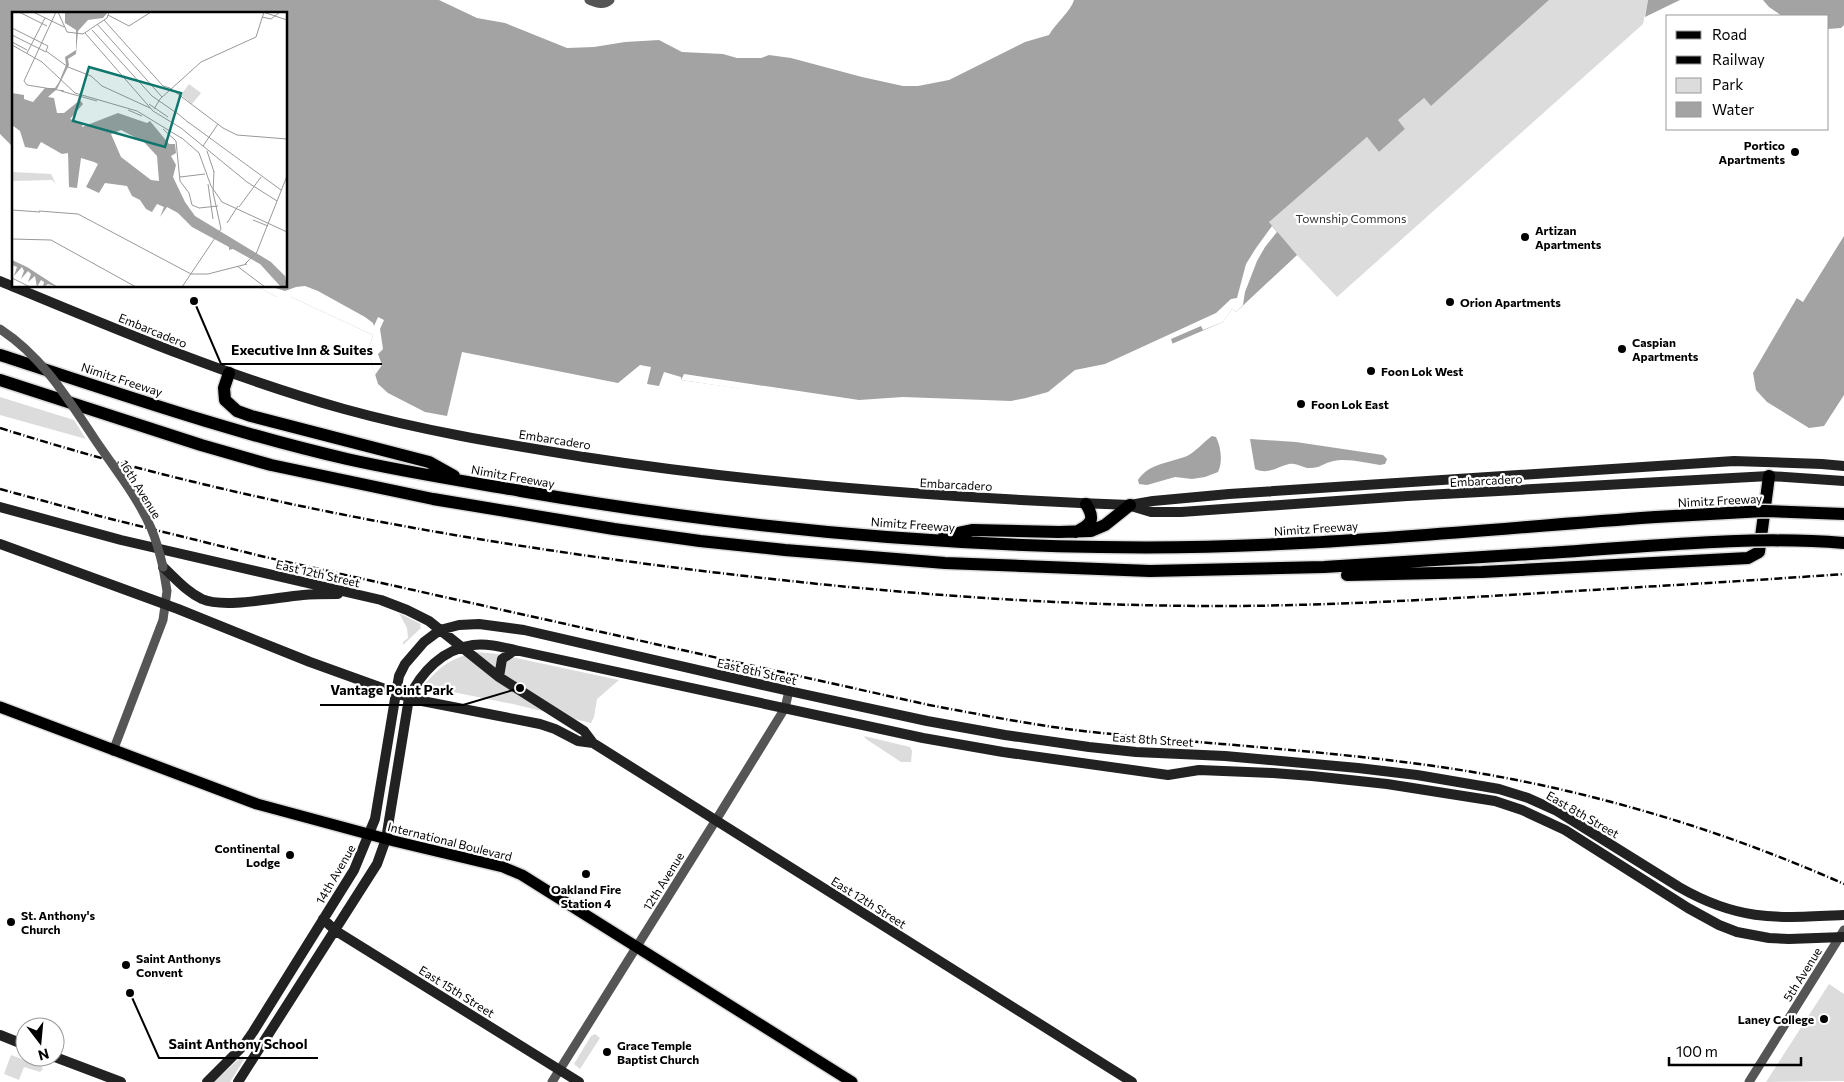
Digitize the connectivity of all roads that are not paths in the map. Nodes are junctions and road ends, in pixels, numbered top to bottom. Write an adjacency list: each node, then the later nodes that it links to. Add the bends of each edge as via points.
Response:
1 (589, 0): 2 (street, via 599,4)
2 (610, 0)
3 (0, 281): 4 (main road, Embarcadero)
4 (12, 286)
5 (17, 288): 8 (main road, Embarcadero)
6 (0, 329): 23 (street, 16th Avenue, bridge, via 37,359 62,391 143,512)
7 (0, 355): 12 (highway, Nimitz Freeway, via 278,441)
8 (229, 373): 12 (highway, via 224,388 225,400 237,411 429,462); 14 (main road, Embarcadero, via 397,422 607,461 823,487)
9 (0, 380): 22 (highway, via 271,465 432,499 614,529 785,550 945,564 1150,571)
10 (1844, 466): 15 (main road, Embarcadero, via 1734,461 1229,494)
11 (1769, 476): 13 (main road, Embarcadero); 15 (main road, Embarcadero, via 1181,512 1152,512); 22 (highway, via 1759,552 1748,558 1441,573 1341,575)
12 (463, 481): 19 (highway, Nimitz Freeway, via 619,508)
13 (1844, 481)
14 (1086, 504): 15 (main road, Embarcadero); 18 (highway, via 1090,521 1088,526)
15 (1130, 505): 18 (highway, via 1105,525 1091,531)
16 (0, 506): 24 (main road, East 12th Street, via 121,540)
17 (1844, 514): 19 (highway, Nimitz Freeway, bridge, via 1744,512 1243,546 1102,548)
18 (1076, 532): 19 (highway, via 973,530)
19 (924, 540)
20 (1844, 543): 22 (highway, bridge, via 1746,540 1372,565)
21 (0, 544): 25 (main road, East 12th Street)
22 (1247, 570)
23 (167, 573): 24 (main road, via 203,599 216,603); 25 (street, 16th Avenue)
24 (351, 593): 26 (main road, East 12th Street, via 402,608)
25 (166, 605): 31 (main road, East 12th Street); 36 (street, 16th Avenue)
26 (440, 630): 27 (main road, East 12th Street); 30 (main road, East 8th Street, via 479,624 524,630); 31 (main road, 14th Avenue, via 424,642 405,664)
27 (463, 647): 28 (main road, East 8th Street, via 483,645); 29 (main road, East 12th Street); 32 (main road, via 449,652 428,669)
28 (515, 650): 29 (main road, via 502,659); 34 (main road, East 8th Street)
29 (500, 677): 35 (main road, East 12th Street, via 584,731)
30 (789, 691): 34 (street, 12th Avenue); 40 (main road, East 8th Street, via 927,721 1049,742 1136,752 1358,768 1486,786 1528,798 1557,811 1679,887 1724,908 1772,918)
31 (396, 693): 32 (main road, East 12th Street); 38 (main road, 14th Avenue)
32 (410, 698): 35 (main road, East 12th Street, via 540,724 578,742); 39 (main road)
33 (1, 706): 36 (main road, International Boulevard)
34 (785, 708): 37 (street, 12th Avenue); 43 (main road, East 8th Street, via 964,746 1168,775 1199,770 1273,772 1387,784 1495,801 1565,830 1688,908 1736,932 1789,939)
35 (593, 743): 37 (main road, East 12th Street)
36 (113, 751): 38 (main road, International Boulevard, via 257,804)
37 (716, 820): 44 (street, 12th Avenue); 55 (main road, East 12th Street)
38 (370, 834): 39 (main road, International Boulevard); 41 (main road, 14th Avenue, via 354,870)
39 (386, 839): 42 (main road, via 377,864); 44 (main road, International Boulevard, via 503,867 522,875)
40 (1844, 915)
41 (324, 919): 42 (main road, East 15th Street); 50 (main road, 14th Avenue, via 244,1045)
42 (336, 931): 48 (main road, East 15th Street); 51 (main road)
43 (1843, 934): 56 (street, 5th Avenue)
44 (637, 947): 48 (street, 12th Avenue); 54 (main road, International Boulevard)
45 (0, 1036): 46 (main road)
46 (15, 1041)
47 (65, 1061): 49 (main road)
48 (560, 1070): 52 (street, 12th Avenue); 53 (main road, East 15th Street)
49 (121, 1082)
50 (207, 1082)
51 (238, 1082)
52 (552, 1082)
53 (579, 1082)
54 (852, 1082)
55 (1132, 1082)
56 (1749, 1082)

